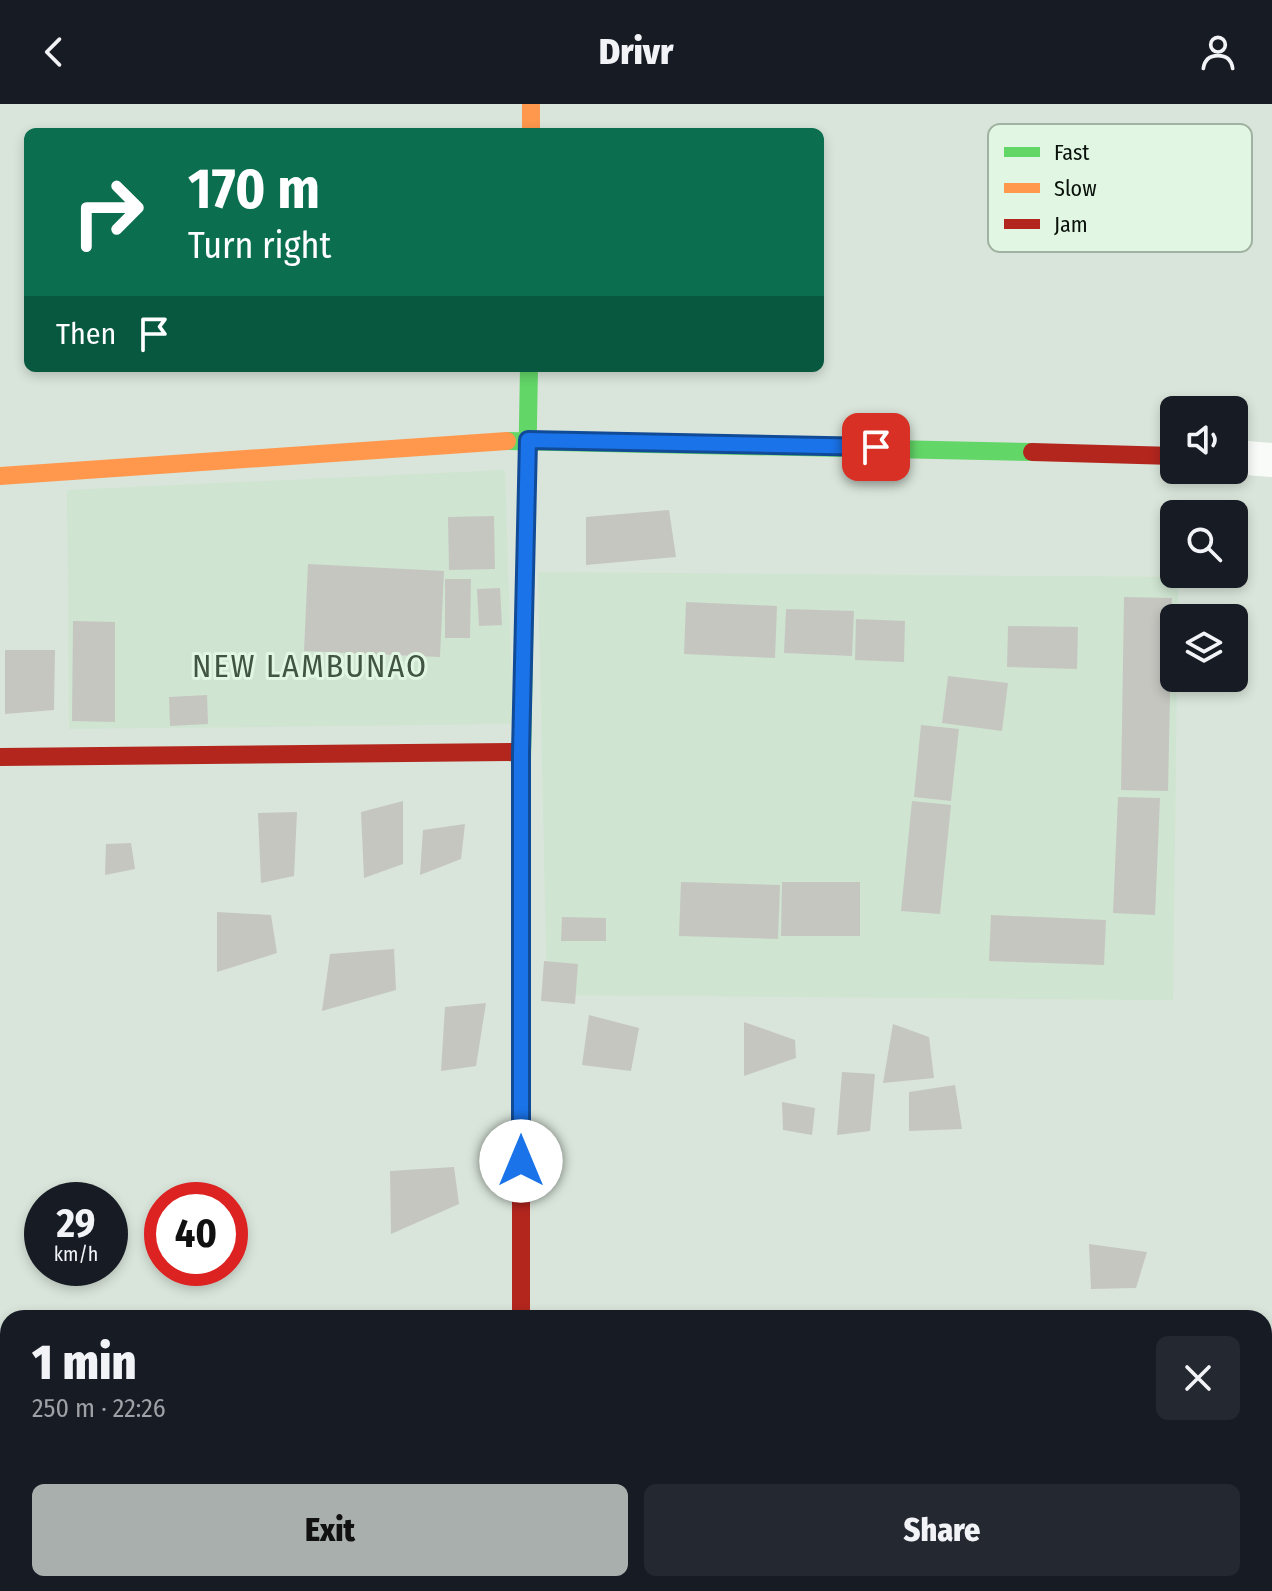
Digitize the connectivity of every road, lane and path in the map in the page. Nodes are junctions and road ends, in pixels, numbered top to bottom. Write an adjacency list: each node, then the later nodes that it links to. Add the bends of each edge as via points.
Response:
1 (531, 104): 2 (street)
2 (531, 128)
3 (529, 372): 4 (street)
4 (528, 440): 5 (street); 8 (street); 9 (street)
5 (1160, 456)
6 (1248, 458): 7 (street)
7 (1272, 460)
8 (0, 476)
9 (521, 752): 10 (street); 11 (street)
10 (0, 757)
11 (521, 1310)

